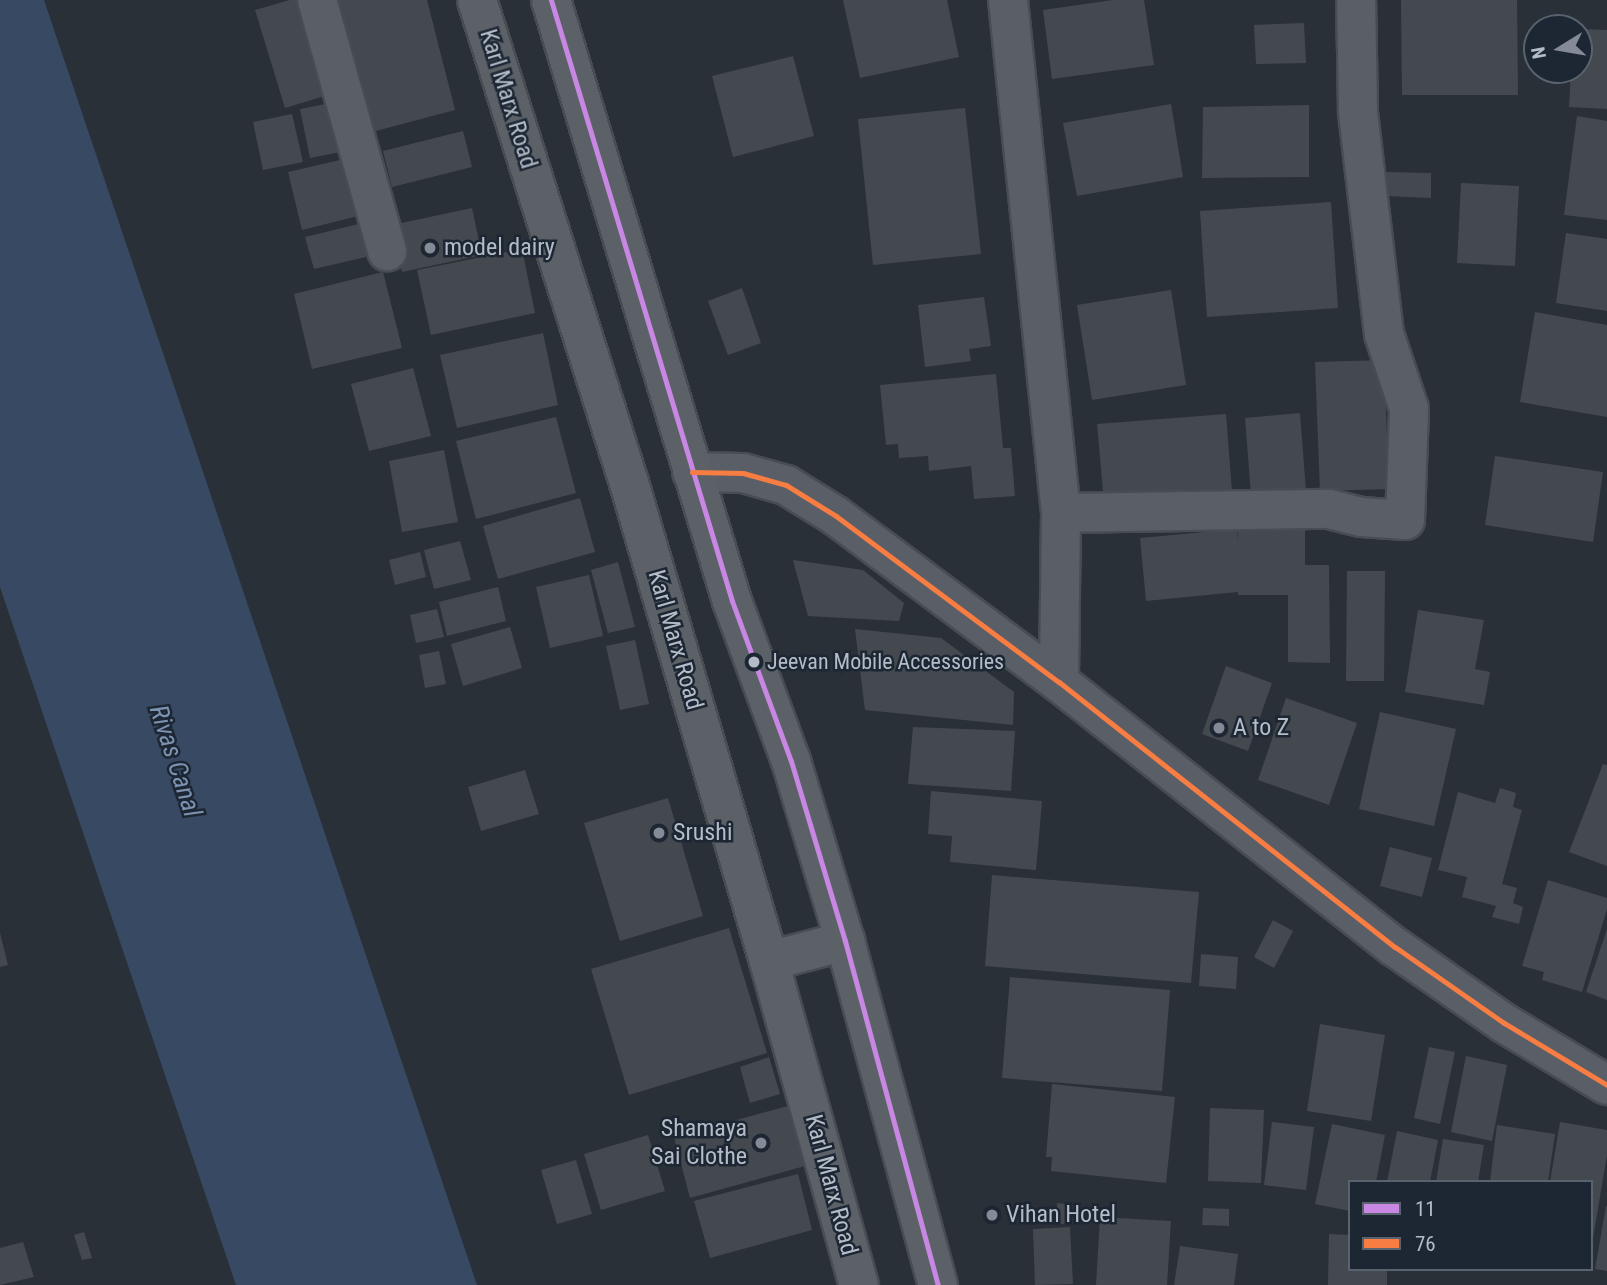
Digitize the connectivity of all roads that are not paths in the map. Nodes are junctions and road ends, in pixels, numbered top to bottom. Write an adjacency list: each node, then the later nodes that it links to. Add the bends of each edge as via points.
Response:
1 (317, 0): 6 (street)
2 (477, 0): 11 (main road, Karl Marx Road, via 630,486)
3 (551, 0): 7 (main road)
4 (1008, 0): 8 (street)
5 (1356, 0): 8 (street, via 1359,111 1384,334 1409,409 1405,520 1329,509)
6 (387, 251)
7 (692, 472): 9 (street, via 743,474 786,485 836,516); 10 (main road, via 732,601 791,761)
8 (1061, 513): 9 (street)
9 (1059, 682): 12 (street, via 1395,947 1504,1023)
10 (845, 941): 11 (main road); 14 (main road)
11 (769, 961): 13 (main road, Karl Marx Road)
12 (1607, 1085)
13 (859, 1285)
14 (938, 1285)

